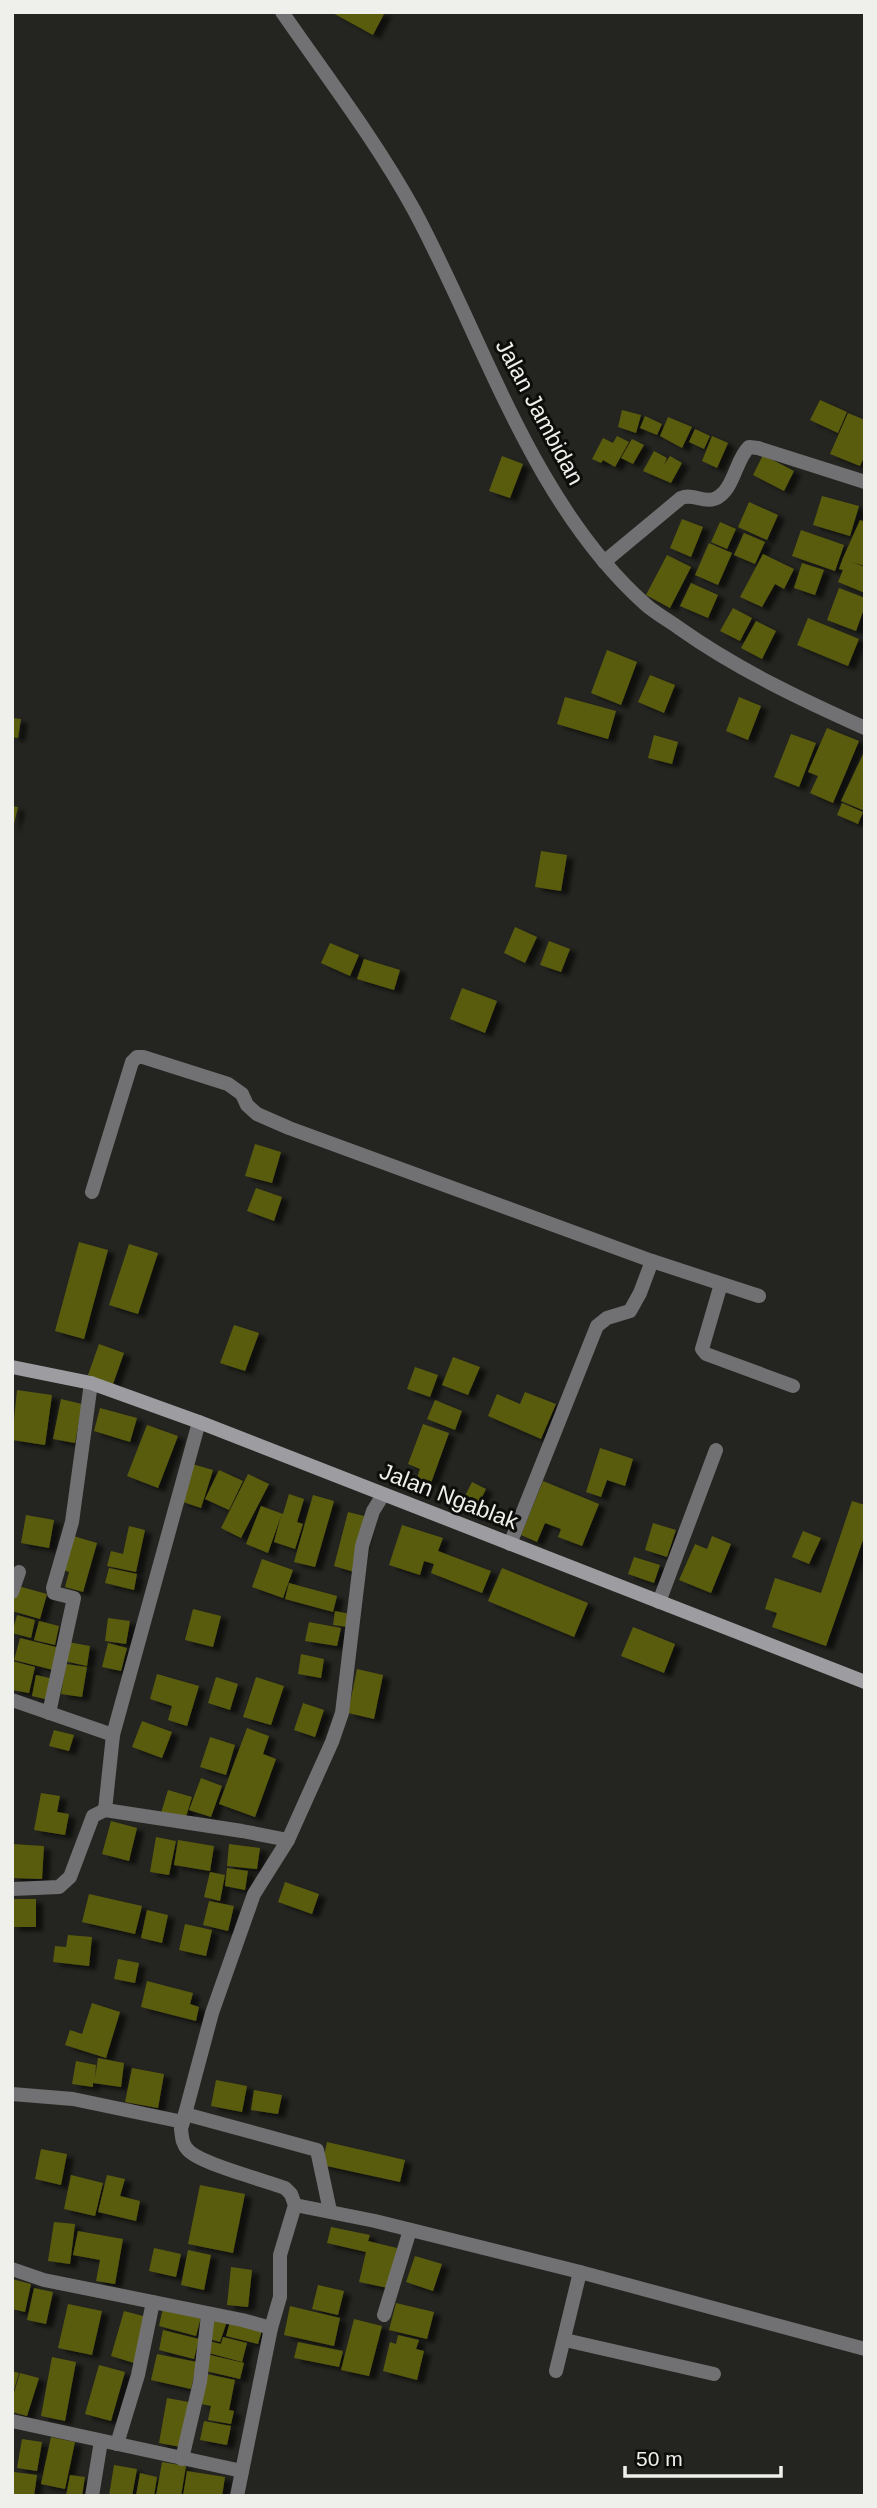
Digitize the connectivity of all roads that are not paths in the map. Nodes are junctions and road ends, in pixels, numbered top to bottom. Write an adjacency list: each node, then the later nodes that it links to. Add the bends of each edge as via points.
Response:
1 (282, 12): 3 (street, Jalan Jambidan, via 414,209 524,440)
2 (865, 482): 3 (street, via 749,447 720,496 681,498)
3 (604, 562): 4 (street, Jalan Jambidan, via 647,606 716,655)
4 (864, 728)
5 (92, 1192): 6 (street, via 132,1062 143,1057 228,1084 257,1114 289,1128)
6 (652, 1261): 7 (street); 15 (street, via 630,1311 597,1325)
7 (722, 1284): 8 (street); 11 (street, via 702,1349)
8 (759, 1296)
9 (12, 1367): 10 (street, Jalan Ngablak)
10 (91, 1383): 12 (street, Jalan Ngablak); 21 (street, via 72,1522 53,1588 54,1593 74,1598)
11 (793, 1386)
12 (199, 1422): 14 (street, Jalan Ngablak); 22 (street)
13 (716, 1450): 18 (street)
14 (383, 1495): 15 (street, Jalan Ngablak); 24 (street, via 362,1546 342,1713)
15 (510, 1544): 18 (street, Jalan Ngablak)
16 (19, 1572): 17 (street)
17 (12, 1592)
18 (659, 1602): 19 (street, Jalan Ngablak)
19 (865, 1682)
20 (12, 1700): 21 (street)
21 (49, 1713): 22 (street)
22 (113, 1735): 23 (street)
23 (105, 1811): 24 (street); 25 (street, via 93,1816 70,1877 59,1887)
24 (288, 1840): 27 (street, via 245,1917 212,2013)
25 (12, 1889)
26 (12, 2094): 27 (street)
27 (184, 2118): 28 (street, via 182,2141 188,2150 285,2188); 29 (street, via 317,2150)
28 (295, 2205): 29 (street); 36 (street, via 280,2255 280,2297)
29 (330, 2211): 30 (street)
30 (410, 2230): 32 (street); 35 (street)
31 (12, 2269): 33 (street)
32 (580, 2272): 37 (street); 38 (street)
33 (153, 2302): 34 (street); 43 (street)
34 (208, 2315): 36 (street); 44 (street, via 200,2382)
35 (384, 2315)
36 (271, 2328): 45 (street)
37 (565, 2340): 39 (street); 40 (street)
38 (865, 2349)
39 (556, 2371)
40 (714, 2374)
41 (12, 2421): 42 (street)
42 (101, 2441): 43 (street); 46 (street)
43 (117, 2444): 44 (street)
44 (182, 2459): 45 (street)
45 (242, 2471): 47 (street)
46 (92, 2496)
47 (237, 2496)

